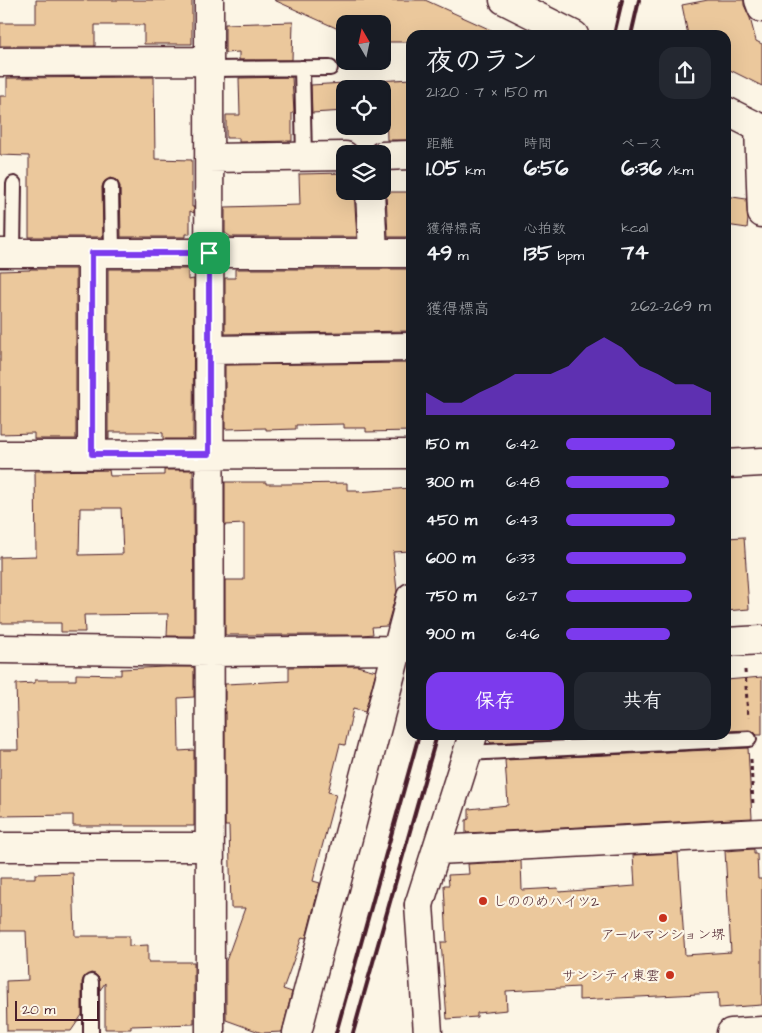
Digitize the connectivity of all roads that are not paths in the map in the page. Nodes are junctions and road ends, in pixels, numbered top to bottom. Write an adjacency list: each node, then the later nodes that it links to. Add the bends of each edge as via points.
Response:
1 (208, 0): 7 (street)
2 (504, 0): 5 (street)
3 (760, 0): 4 (street)
4 (762, 8)
5 (564, 30)
6 (0, 62): 7 (street)
7 (209, 65): 8 (lane); 16 (street)
8 (302, 68): 9 (lane); 15 (lane)
9 (330, 68)
10 (731, 113): 11 (street)
11 (761, 128): 20 (street)
12 (406, 155): 14 (street)
13 (336, 156): 15 (street)
14 (391, 156)
15 (304, 157): 16 (street)
16 (209, 158): 23 (street)
17 (14, 184): 21 (lane)
18 (111, 188): 22 (lane)
19 (370, 200): 24 (street)
20 (762, 213)
21 (6, 253): 22 (street)
22 (102, 253): 23 (street); 29 (street)
23 (209, 253): 24 (street); 27 (street)
24 (373, 253): 25 (street)
25 (406, 253)
26 (406, 347): 27 (street)
27 (209, 350): 30 (street)
28 (0, 454): 29 (street)
29 (92, 454): 30 (street)
30 (209, 454): 31 (street); 39 (street)
31 (406, 454)
32 (762, 462): 33 (street)
33 (731, 464)
34 (406, 617): 38 (street)
35 (762, 640): 36 (street)
36 (731, 642)
37 (0, 650): 39 (street)
38 (398, 650): 39 (street); 52 (street)
39 (209, 652): 46 (street)
40 (731, 739): 41 (lane)
41 (749, 739)
42 (693, 740): 43 (lane)
43 (470, 744): 47 (street)
44 (762, 833): 47 (street)
45 (0, 847): 46 (street)
46 (209, 847): 51 (street)
47 (437, 850): 53 (street, via 419,905)
48 (91, 982): 50 (lane)
49 (762, 1031): 54 (street)
50 (91, 1033)
51 (210, 1033)
52 (297, 1033)
53 (428, 1033)
54 (731, 1033)

